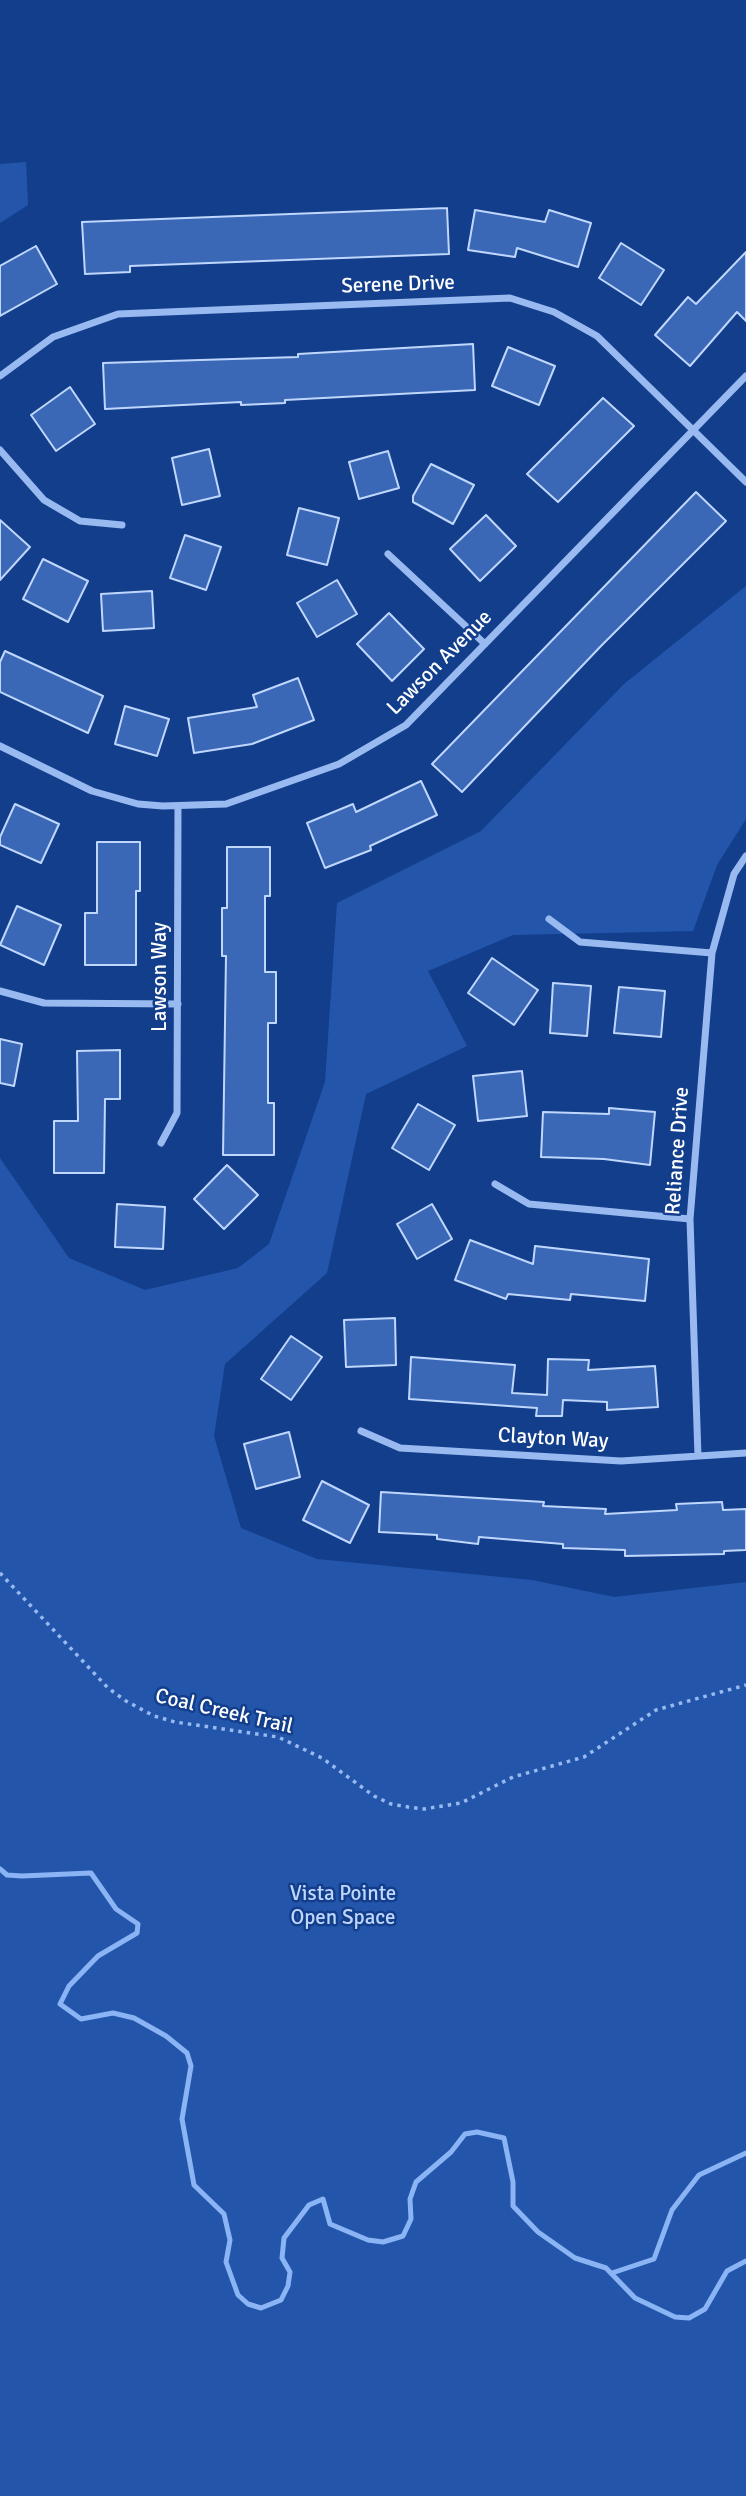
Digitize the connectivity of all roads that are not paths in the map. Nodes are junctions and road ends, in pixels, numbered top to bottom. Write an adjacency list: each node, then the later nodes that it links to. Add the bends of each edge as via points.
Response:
1 (0, 376): 3 (street, Serene Drive, via 53,337 118,314 510,298 554,312 597,336)
2 (746, 376): 3 (street, Lawson Avenue)
3 (692, 429): 5 (street, Serene Drive); 8 (street, Lawson Avenue)
4 (0, 450): 6 (street, via 44,500 80,521)
5 (746, 482)
6 (122, 525)
7 (388, 554): 8 (street)
8 (485, 644): 10 (street, Lawson Avenue, via 406,725 339,764 226,804)
9 (0, 746): 10 (street, Lawson Avenue, via 92,791 138,804)
10 (178, 807): 15 (street, Lawson Way)
11 (746, 856): 13 (street, Reliance Drive, via 734,874)
12 (549, 919): 13 (street, via 579,942)
13 (712, 953): 18 (street, Reliance Drive)
14 (0, 991): 15 (street, via 44,1003)
15 (178, 1004): 16 (street, Lawson Way, via 177,1113)
16 (161, 1143)
17 (495, 1184): 18 (street, via 529,1203)
18 (690, 1219): 21 (street, Reliance Drive)
19 (361, 1431): 21 (street, Clayton Way, via 401,1448 621,1461)
20 (746, 1453): 21 (street, Clayton Way)
21 (698, 1456)

